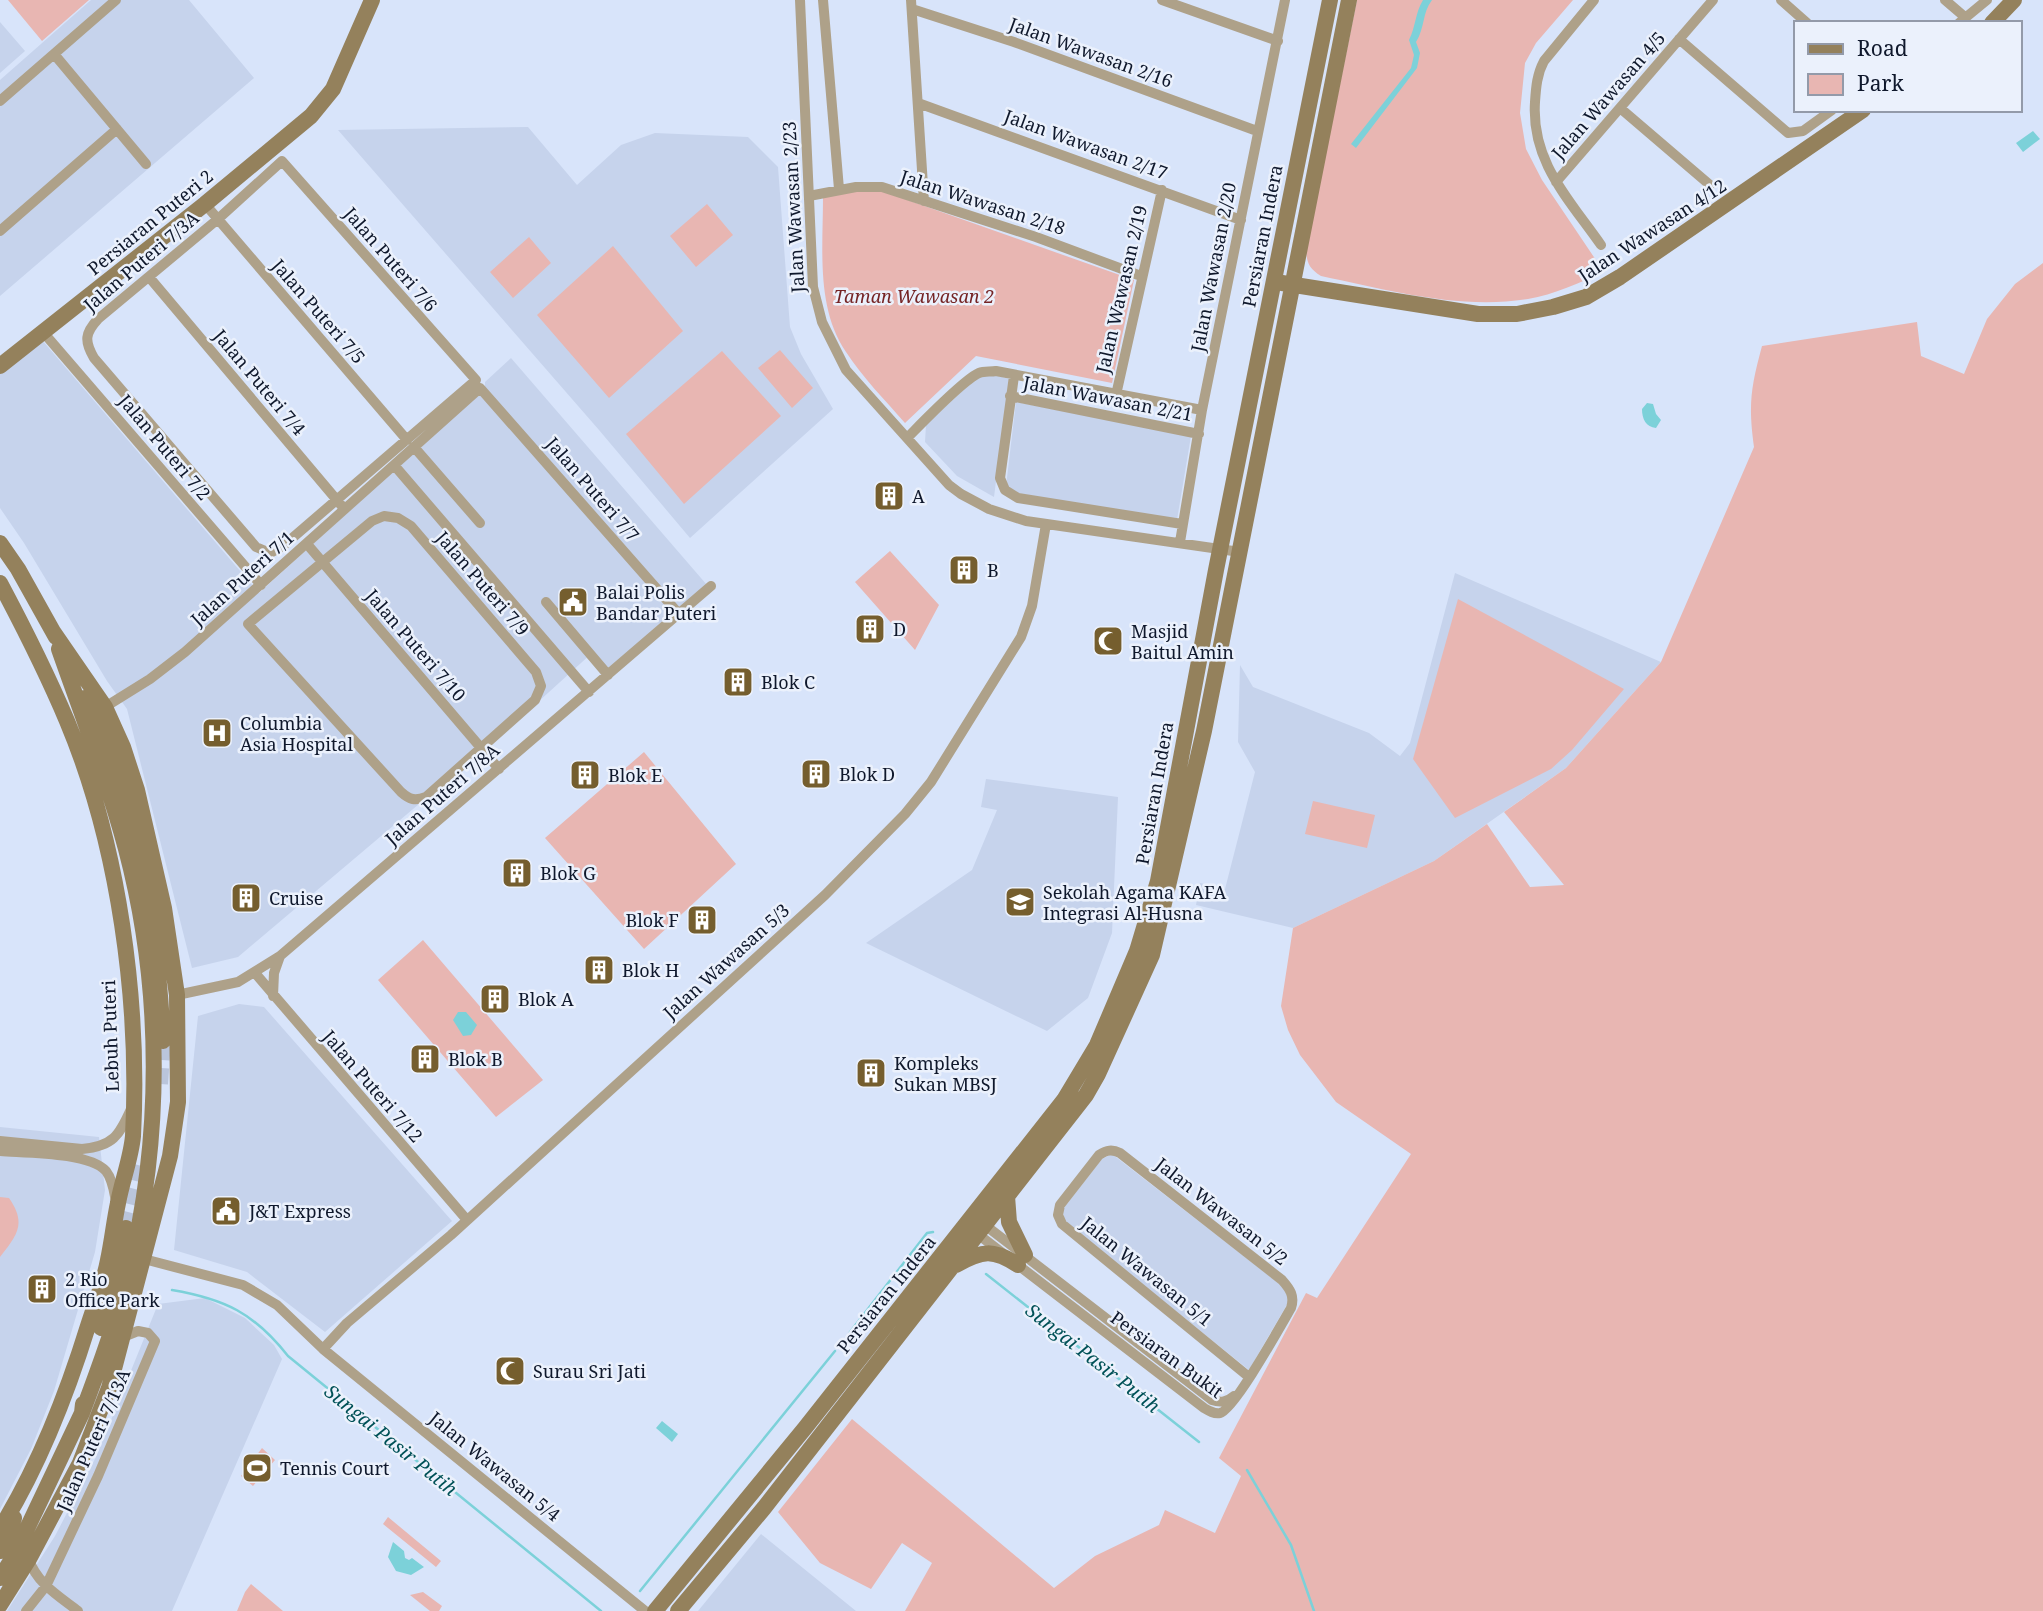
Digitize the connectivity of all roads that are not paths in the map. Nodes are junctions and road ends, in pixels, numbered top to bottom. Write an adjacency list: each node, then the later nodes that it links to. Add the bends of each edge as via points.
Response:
1 (116, 0): 21 (street)
2 (372, 0): 37 (main road, Persiaran Puteri 2, via 321,106)
3 (800, 0): 35 (street, Jalan Wawasan 2/23)
4 (822, 0): 33 (street)
5 (1162, 0): 20 (street)
6 (1285, 0): 20 (street, Jalan Wawasan 2/20)
7 (1330, 0): 45 (main road, Persiaran Indera)
8 (1349, 0): 42 (main road, Persiaran Indera)
9 (1594, 0): 31 (street, via 1539,72 1536,141)
10 (1713, 0): 19 (street, Jalan Wawasan 4/5)
11 (1781, 0): 17 (street)
12 (1945, 0): 16 (street)
13 (1987, 0): 16 (street)
14 (2014, 0): 18 (main road)
15 (912, 4): 23 (street); 28 (street, Jalan Wawasan 2/16)
16 (1962, 20)
17 (1805, 21)
18 (1994, 21)
19 (1679, 39): 24 (street, Jalan Wawasan 4/5); 25 (street, via 1788,133 1803,131)
20 (1278, 41): 28 (street, Jalan Wawasan 2/20)
21 (54, 54): 22 (street); 27 (street)
22 (0, 101)
23 (918, 103): 34 (street, Jalan Wawasan 2/17); 36 (street)
24 (1620, 108): 31 (street, Jalan Wawasan 4/5); 32 (street)
25 (1829, 112)
26 (1860, 112): 47 (main road, Jalan Wawasan 4/12, via 1586,297 1517,314 1488,314)
27 (117, 129): 30 (street); 40 (street)
28 (1257, 131): 39 (street, Jalan Wawasan 2/20)
29 (282, 161): 38 (street, Jalan Puteri 7/3A); 52 (street, Jalan Puteri 7/6)
30 (146, 164)
31 (1556, 182): 41 (street)
32 (1710, 185)
33 (839, 190): 35 (street, Jalan Wawasan 2/18); 36 (street, Jalan Wawasan 2/18, via 882,187)
34 (1162, 190): 39 (street, Jalan Wawasan 2/17); 43 (street, Jalan Wawasan 2/19)
35 (809, 196): 57 (street, Jalan Wawasan 2/23, via 813,287 829,339 846,370)
36 (924, 201): 43 (street, Jalan Wawasan 2/18)
37 (205, 204): 38 (street, Jalan Puteri 7/5); 49 (main road, Persiaran Puteri 2)
38 (218, 219): 44 (street, Jalan Puteri 7/3A); 58 (street, Jalan Puteri 7/5)
39 (1241, 220): 55 (street, Jalan Wawasan 2/20)
40 (0, 232)
41 (1601, 245)
42 (1298, 259): 46 (main road, Persiaran Indera); 47 (main road)
43 (1142, 276): 53 (street, Jalan Wawasan 2/19)
44 (149, 277): 59 (street, Jalan Puteri 7/3A, via 98,319 86,342 93,358); 62 (street, Jalan Puteri 7/4)
45 (1273, 281): 46 (main road, Jalan Wawasan 4/12); 70 (main road, Persiaran Indera)
46 (1292, 285): 47 (main road, Jalan Wawasan 4/12); 48 (main road, Persiaran Indera)
47 (1319, 289): 48 (main road)
48 (1289, 304): 71 (main road, Persiaran Indera)
49 (43, 332): 50 (main road, Persiaran Puteri 2); 60 (street, Jalan Puteri 7/2)
50 (0, 366)
51 (1014, 376): 53 (street); 54 (street); 57 (street, via 979,373)
52 (478, 384): 58 (street, Jalan Puteri 7/1); 77 (street, Jalan Puteri 7/7)
53 (1116, 395): 55 (street)
54 (1010, 396): 56 (street, Jalan Wawasan 2/21); 66 (street, via 1000,478 1011,495)
55 (1202, 410): 56 (street, Jalan Wawasan 2/20)
56 (1199, 434): 66 (street, Jalan Wawasan 2/20)
57 (907, 438): 65 (street, Jalan Wawasan 2/23, via 961,494 1005,515)
58 (411, 443): 61 (street, Jalan Puteri 7/1); 62 (street); 64 (street, Jalan Puteri 7/5)
59 (172, 452): 60 (street); 62 (street, via 256,547 270,553)
60 (158, 465): 74 (street, Jalan Puteri 7/2)
61 (394, 465): 63 (street, Jalan Puteri 7/1); 80 (street)
62 (337, 500): 63 (street, Jalan Puteri 7/4)
63 (345, 509): 69 (street, Jalan Puteri 7/1)
64 (480, 523)
65 (1046, 524): 67 (street, Jalan Wawasan 2/23); 96 (street, Jalan Wawasan 5/3, via 1032,606 1021,638 918,800 825,895)
66 (1182, 524): 67 (street, Jalan Wawasan 2/20)
67 (1180, 542): 70 (street, Jalan Wawasan 2/23)
68 (0, 543): 78 (main road)
69 (307, 544): 72 (street, Jalan Puteri 7/10); 74 (street, Jalan Puteri 7/1)
70 (1220, 549): 71 (street, Jalan Wawasan 2/23); 97 (main road, Persiaran Indera, via 1158,881 1137,951 1081,1072)
71 (1240, 552): 94 (main road, Persiaran Indera, via 1152,956 1086,1095)
72 (323, 564): 82 (street, Jalan Puteri 7/10); 82 (street, Jalan Puteri 7/9, via 378,517 391,516 411,526 536,672 541,686 535,700); 82 (street, via 248,624 413,800 426,797)
73 (0, 583): 90 (main road, Lebuh Puteri, via 67,722 113,872 130,993)
74 (261, 585): 81 (street, Jalan Puteri 7/1, via 167,667)
75 (711, 586): 77 (street, Jalan Puteri 7/8A)
76 (547, 602): 79 (street)
77 (679, 614): 79 (street, Jalan Puteri 7/8A)
78 (52, 630): 81 (main road, Lebuh Puteri); 89 (main road, via 105,738 124,794 149,900 160,975); 99 (main road, via 127,851 146,965 154,1064)
79 (608, 675): 80 (street, Jalan Puteri 7/8A)
80 (589, 692): 83 (street, Jalan Puteri 7/8A)
81 (106, 707): 87 (main road, Lebuh Puteri, via 137,790 164,908)
82 (481, 748): 83 (street, Jalan Puteri 7/10)
83 (499, 769): 84 (street, Jalan Puteri 7/8A)
84 (280, 956): 85 (street, Jalan Puteri 7/8A); 88 (street)
85 (255, 973): 86 (street, Jalan Puteri 7/8A); 88 (street, Jalan Puteri 7/12)
86 (239, 982): 87 (street, Jalan Puteri 7/8A); 88 (street)
87 (177, 995): 99 (main road, Lebuh Puteri, via 175,1131)
88 (273, 996): 96 (street, Jalan Puteri 7/12)
89 (163, 1041)
90 (132, 1105): 91 (street, via 121,1131 106,1145 82,1149); 95 (main road, Lebuh Puteri, via 133,1138)
91 (0, 1141)
92 (0, 1151): 95 (street, via 96,1163 111,1179)
93 (1077, 1181): 104 (street, Jalan Wawasan 5/1, via 1060,1205 1062,1224); 104 (street, Jalan Wawasan 5/2, via 1106,1151 1114,1150 1289,1287 1291,1308)
94 (1007, 1196): 97 (main road, Persiaran Indera); 100 (main road, via 1009,1222)
95 (117, 1205): 107 (main road, Lebuh Puteri, via 108,1261 74,1371)
96 (467, 1220): 103 (street, Jalan Wawasan 5/3)
97 (974, 1225): 100 (street, Persiaran Bukit); 101 (main road, Persiaran Indera); 119 (main road, Persiaran Indera)
98 (126, 1228): 106 (main road, Lebuh Puteri)
99 (138, 1258): 102 (main road, Lebuh Puteri); 103 (street, via 243,1285 277,1305); 106 (main road); 110 (main road, via 102,1378)
100 (1022, 1260): 101 (main road, via 997,1253 976,1255); 105 (street, Persiaran Bukit, via 1212,1412 1225,1410)
101 (953, 1267): 120 (main road, Persiaran Indera)
102 (123, 1337): 108 (main road, Lebuh Puteri, via 110,1388 80,1463); 114 (street, Jalan Puteri 7/13A, via 138,1331 155,1341 99,1476)
103 (323, 1349): 118 (street, Jalan Wawasan 5/4)
104 (1249, 1377): 105 (street, Jalan Wawasan 5/2)
105 (1242, 1388)
106 (82, 1413): 111 (main road, Lebuh Puteri)
107 (22, 1492): 109 (main road, Lebuh Puteri); 111 (main road, Lebuh Puteri, via 7,1538)
108 (55, 1508): 110 (main road); 111 (main road, Lebuh Puteri)
109 (0, 1529)
110 (35, 1530): 111 (main road)
111 (15, 1555): 112 (main road, Lebuh Puteri); 113 (main road, Lebuh Puteri); 114 (street, via 32,1567)
112 (0, 1578)
113 (17, 1580): 114 (street, via 24,1577); 115 (main road, Lebuh Puteri)
114 (46, 1586): 116 (street); 117 (street)
115 (0, 1605)
116 (26, 1611)
117 (78, 1611)
118 (645, 1611)
119 (655, 1611)
120 (678, 1611)

